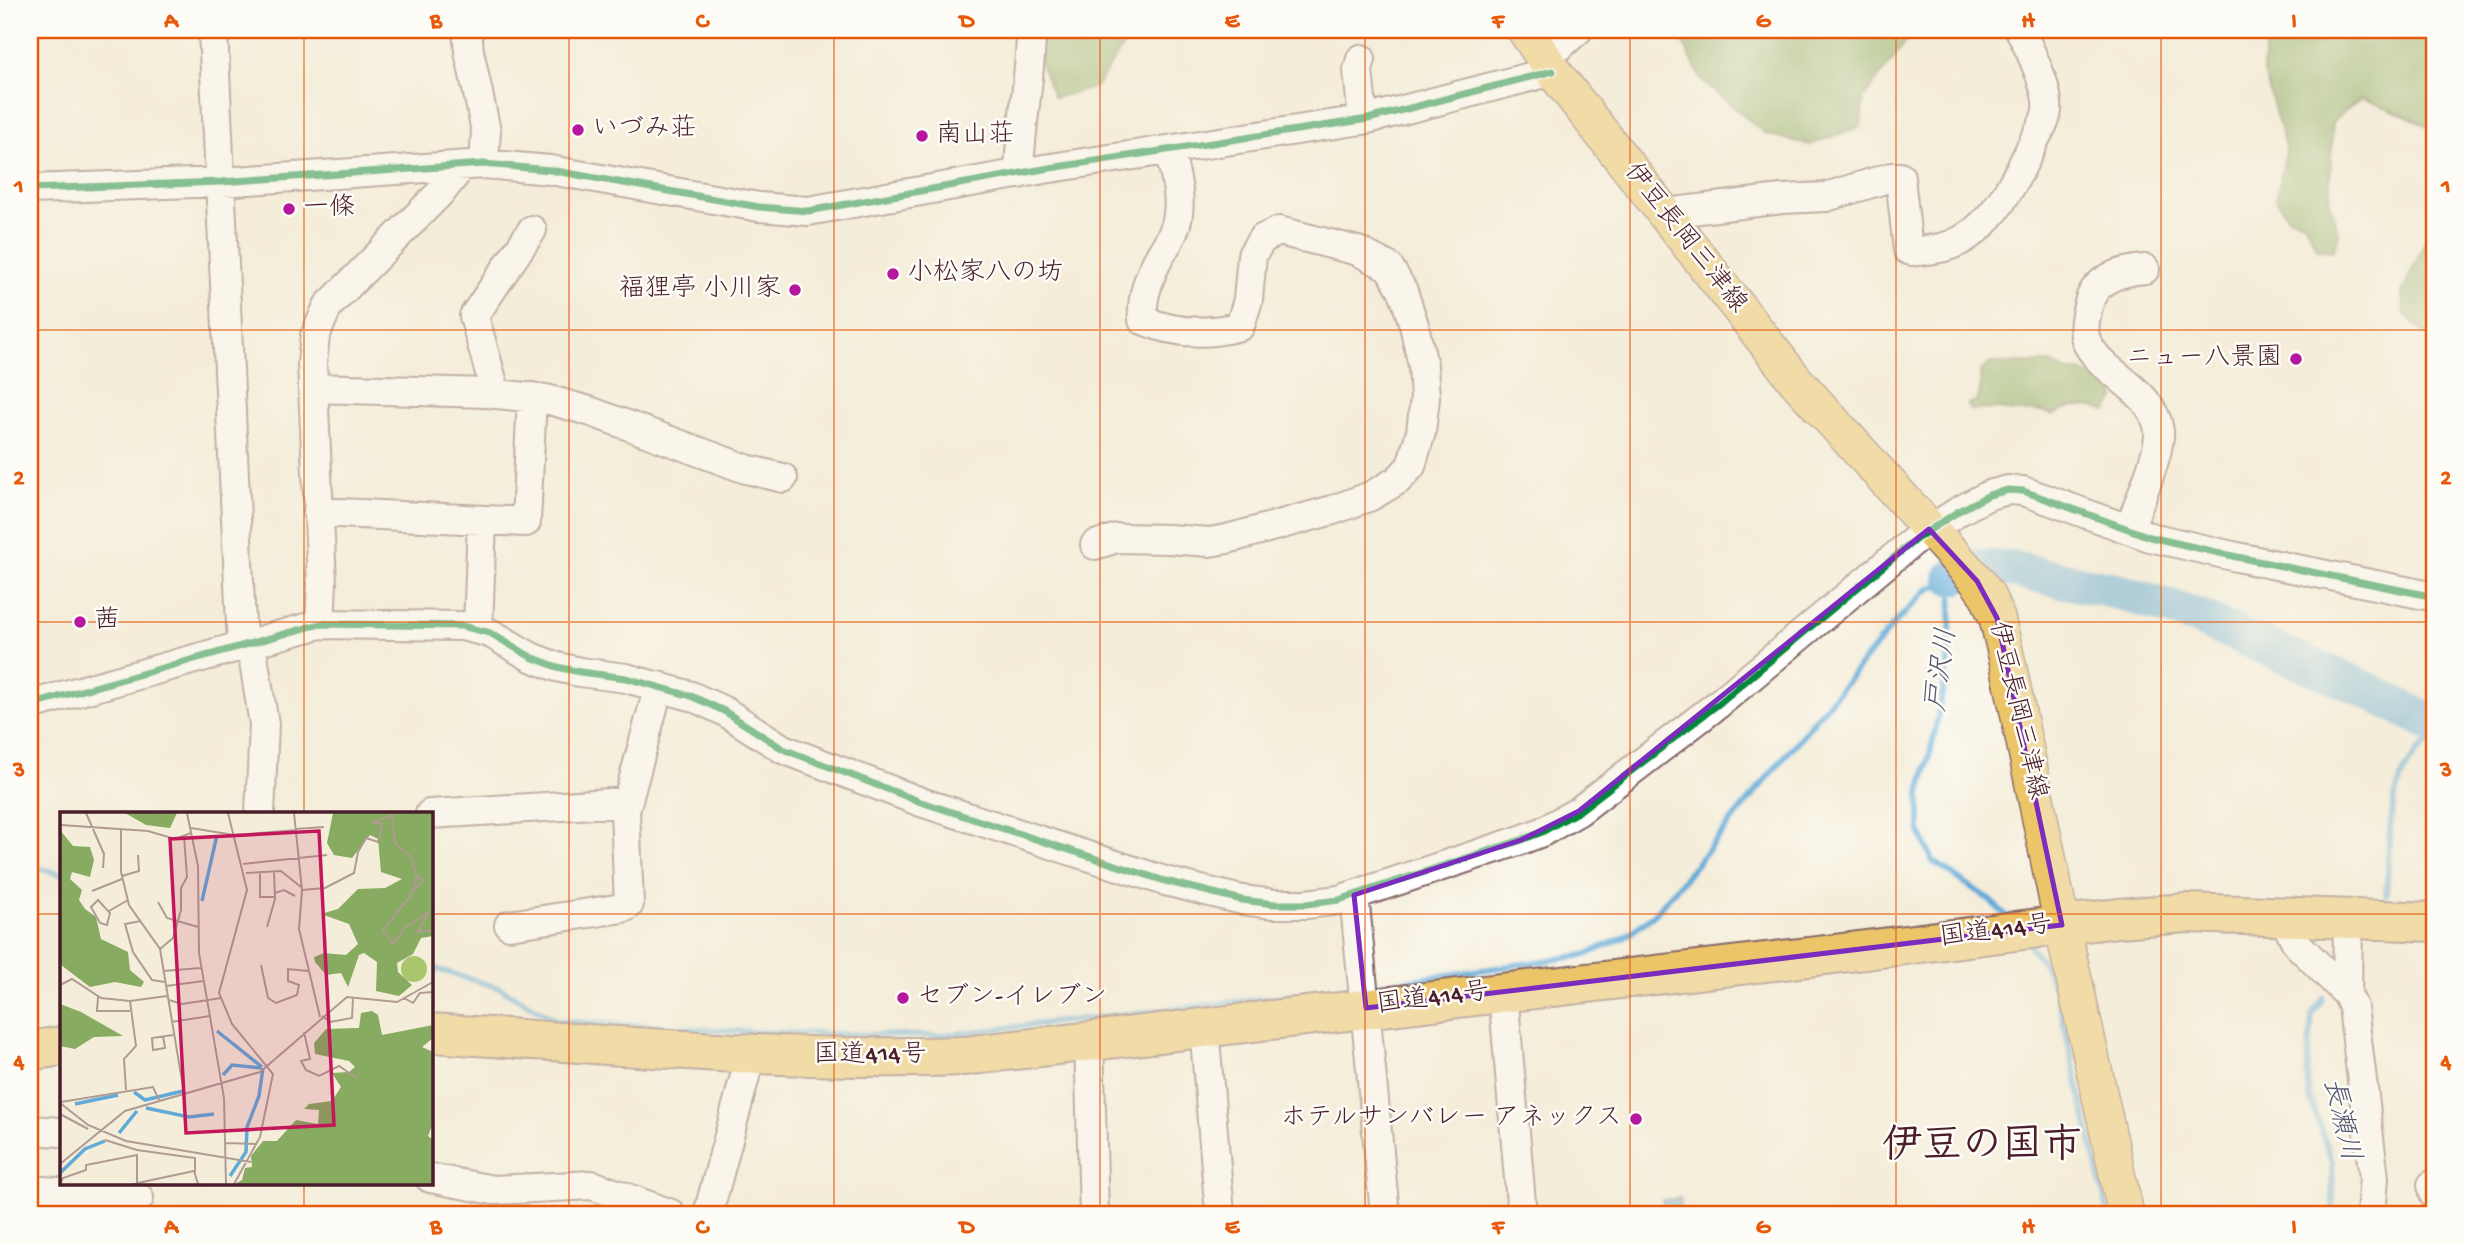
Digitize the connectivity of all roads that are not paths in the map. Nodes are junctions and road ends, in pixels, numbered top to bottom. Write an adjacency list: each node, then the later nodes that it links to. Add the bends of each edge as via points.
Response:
1 (213, 30): 13 (street)
2 (467, 30): 11 (street, via 486,131)
3 (1031, 30): 12 (street)
4 (1525, 30): 8 (main road, 伊豆長岡三津線)
5 (1578, 30): 8 (street)
6 (2020, 30): 15 (street, via 2048,102 2046,117 2004,197 1955,245 1908,250 1900,177 1826,197)
7 (1362, 59): 9 (street, via 1358,70)
8 (1549, 65): 9 (street); 15 (main road, 伊豆長岡三津線)
9 (1363, 120): 10 (street)
10 (1169, 151): 12 (street); 26 (street, via 1179,204 1175,230 1142,301 1143,320 1191,332 1221,332 1240,326 1248,300 1252,255 1262,239 1279,231 1358,251 1389,267 1403,291 1423,366 1421,432 1411,466 1398,480 1333,510 1209,542 1117,538)
11 (473, 166): 12 (street, via 550,170 759,207 808,211); 13 (street); 18 (street, via 442,191 328,306 314,336)
12 (1019, 174)
13 (221, 182): 14 (street); 30 (street)
14 (30, 189)
15 (1666, 214): 24 (main road, 伊豆長岡三津線, via 1796,381)
16 (532, 230): 19 (street, via 474,316)
17 (2145, 269): 25 (street, via 2102,282 2091,295 2085,317 2085,338 2093,352 2139,394 2155,416 2159,433)
18 (313, 388): 19 (street); 22 (street)
19 (496, 394): 20 (street)
20 (531, 397): 21 (street, via 589,411 746,469); 23 (street, via 526,522)
21 (783, 478)
22 (318, 512): 23 (street); 28 (street)
23 (482, 520): 29 (street)
24 (1929, 529): 25 (street, via 1989,495 2008,490 2023,491); 36 (street, via 1717,705 1579,811 1521,840); 41 (main road, 伊豆長岡三津線, via 1977,581 1997,618)
25 (2129, 529): 27 (street, via 2237,557)
26 (1095, 545)
27 (2435, 597)
28 (320, 624): 29 (street); 30 (street)
29 (478, 629): 31 (street, via 556,667)
30 (247, 645): 32 (street); 34 (street, via 264,724)
31 (659, 686): 33 (street); 36 (street, via 724,711 783,749 856,779 1165,881 1274,904 1306,904)
32 (30, 705)
33 (627, 802): 35 (street); 40 (street, via 629,904)
34 (260, 812)
35 (432, 814)
36 (1354, 895): 43 (street)
37 (2283, 916): 38 (highway, 国道414号); 41 (highway, 国道414号, via 2187,913); 44 (street, via 2297,944)
38 (2348, 919): 39 (highway, 国道414号); 44 (street)
39 (2435, 922)
40 (509, 925)
41 (2062, 925): 42 (highway, 国道414号); 64 (main road, 伊豆長岡三津線)
42 (1503, 992): 43 (highway, 国道414号); 63 (street)
43 (1364, 994): 45 (highway, 国道414号); 62 (street)
44 (2347, 994): 65 (street, via 2353,1007 2374,1178)
45 (1203, 1027): 47 (highway, 国道414号); 61 (street)
46 (432, 1033): 50 (highway, 国道414号)
47 (1089, 1041): 50 (highway, 国道414号, via 964,1056); 60 (street)
48 (60, 1046): 49 (highway)
49 (30, 1051)
50 (751, 1054): 59 (street)
51 (30, 1130): 52 (street)
52 (60, 1132)
53 (432, 1178): 58 (street, via 494,1190 592,1185)
54 (2435, 1185): 56 (street)
55 (30, 1190): 57 (street)
56 (2435, 1196)
57 (139, 1198)
58 (670, 1214)
59 (708, 1214)
60 (1094, 1214)
61 (1220, 1214)
62 (1385, 1214)
63 (1522, 1214)
64 (2126, 1214)
65 (2371, 1214)

